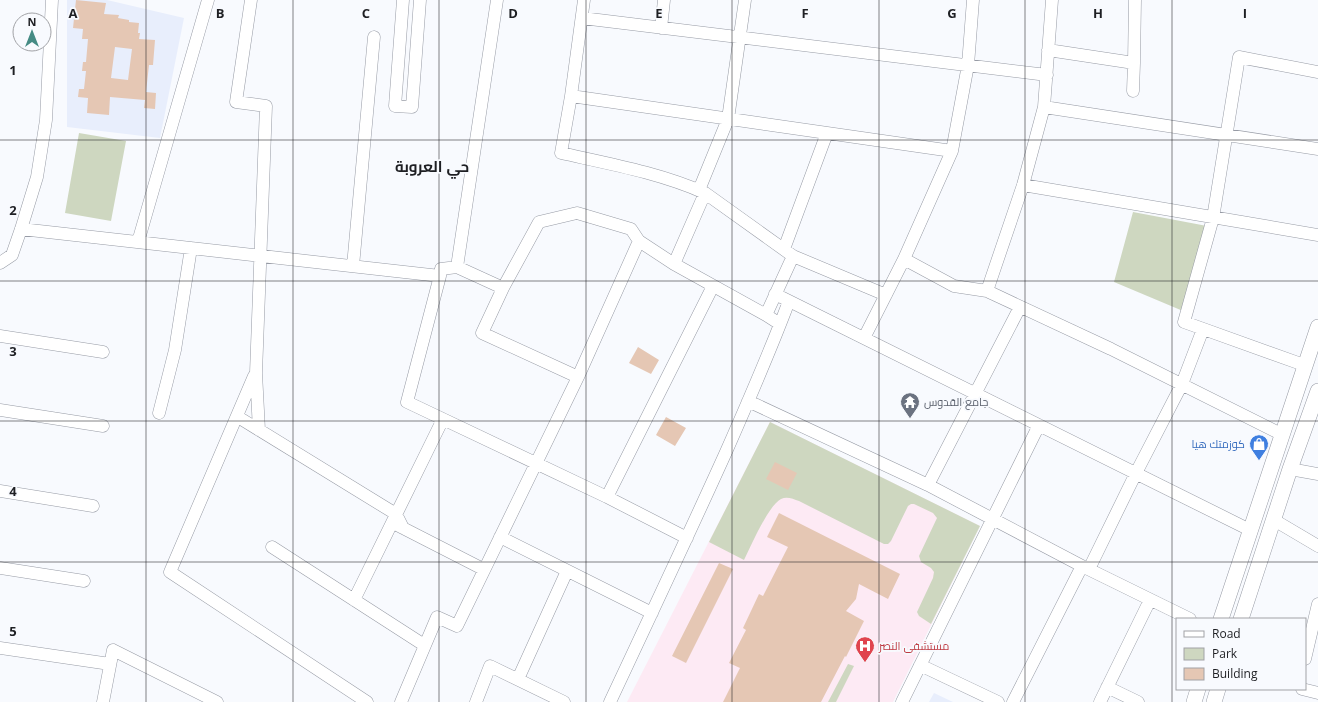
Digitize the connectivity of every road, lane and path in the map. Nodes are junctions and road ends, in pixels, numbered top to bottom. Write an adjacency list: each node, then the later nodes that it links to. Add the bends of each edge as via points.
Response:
1 (52, 0): 33 (street, via 46,120 37,177)
2 (208, 0): 35 (street)
3 (251, 0): 41 (street, via 236,102 266,106)
4 (403, 0): 5 (street, via 395,106 412,107)
5 (420, 0)
6 (497, 0): 46 (street)
7 (584, 0): 13 (street)
8 (664, 0): 14 (street)
9 (745, 0): 16 (street)
10 (973, 0): 19 (street)
11 (1052, 0): 17 (street)
12 (1135, 0): 18 (street)
13 (582, 18): 14 (street); 23 (street)
14 (661, 28): 16 (street)
15 (374, 37): 45 (street)
16 (740, 37): 19 (street); 25 (street)
17 (1048, 50): 18 (street); 21 (street)
18 (1134, 63): 22 (street)
19 (968, 65): 21 (street); 29 (street)
20 (1318, 72): 27 (street, via 1239,57)
21 (1047, 75): 24 (street)
22 (1133, 91)
23 (571, 96): 25 (street); 31 (street, via 562,153 664,178)
24 (1044, 107): 27 (street); 30 (street)
25 (728, 119): 26 (street); 31 (street)
26 (827, 133): 29 (street); 39 (street)
27 (1227, 136): 28 (street); 32 (street)
28 (1318, 149)
29 (952, 151): 42 (street)
30 (1023, 185): 32 (street); 50 (street)
31 (702, 191): 39 (street); 44 (street)
32 (1213, 218): 34 (street); 58 (street, via 1184,322)
33 (22, 229): 35 (street); 40 (street)
34 (1318, 235)
35 (138, 242): 37 (street)
36 (639, 242): 44 (street); 49 (street, via 631,229 577,213 539,222); 64 (street)
37 (191, 248): 41 (street); 70 (street, via 175,350)
38 (0, 252): 40 (street)
39 (789, 252): 51 (street); 52 (street)
40 (12, 255): 43 (street)
41 (260, 256): 45 (street); 63 (street)
42 (904, 259): 50 (street, via 954,286); 52 (street)
43 (0, 264)
44 (674, 264): 48 (street)
45 (353, 266): 47 (street)
46 (457, 267): 47 (street, via 441,269); 49 (street)
47 (440, 276): 72 (street, via 407,402)
48 (713, 286): 55 (street); 83 (street)
49 (503, 288): 64 (street, via 482,333)
50 (987, 292): 54 (street)
51 (775, 294): 53 (street); 55 (street)
52 (886, 295): 60 (street)
53 (789, 301): 56 (street); 60 (street)
54 (1020, 307): 65 (street); 66 (street)
55 (766, 315): 56 (street)
56 (780, 324): 68 (street)
57 (1318, 327): 62 (main road)
58 (1203, 329): 62 (street); 65 (street)
59 (0, 336): 61 (street)
60 (864, 338): 66 (street)
61 (103, 352)
62 (1304, 365): 76 (main road)
63 (256, 373): 71 (street); 75 (street)
64 (578, 377): 77 (street)
65 (1182, 384): 76 (street); 79 (street)
66 (975, 393): 73 (street); 81 (street)
67 (1317, 398): 78 (main road)
68 (748, 401): 81 (street); 90 (street)
69 (0, 410): 74 (street)
70 (160, 413)
71 (238, 417): 75 (street); 119 (street, via 170,572)
72 (443, 419): 77 (street); 85 (street)
73 (1039, 425): 79 (street); 86 (street)
74 (103, 426)
75 (259, 430): 85 (street)
76 (1283, 435): 88 (main road)
77 (535, 463): 83 (street); 89 (street)
78 (1290, 470): 80 (street); 87 (main road)
79 (1136, 473): 88 (street); 94 (street)
80 (1318, 474)
81 (928, 485): 86 (street)
82 (0, 491): 84 (street)
83 (607, 497): 90 (street)
84 (93, 506)
85 (394, 518): 95 (street, via 403,528); 98 (street)
86 (993, 519): 94 (street); 110 (street)
87 (1274, 520): 91 (street); 104 (main road)
88 (1250, 530): 103 (main road)
89 (500, 536): 95 (street); 96 (street)
90 (687, 538): 101 (street)
91 (1318, 546)
92 (272, 547): 98 (street)
93 (0, 568): 97 (street)
94 (1086, 568): 99 (street); 126 (street)
95 (483, 569): 106 (street, via 456,626 436,617)
96 (567, 571): 101 (street); 111 (street)
97 (84, 581)
98 (354, 600): 106 (street)
99 (1150, 600): 102 (street); 112 (street)
100 (1318, 604): 105 (street)
101 (652, 613): 123 (street)
102 (1188, 618)
103 (1221, 618)
104 (1241, 618)
105 (1315, 633): 108 (street)
106 (424, 645): 120 (street)
107 (0, 648): 109 (street)
108 (1306, 656)
109 (110, 664): 117 (street); 118 (street, via 113,650)
110 (920, 665): 124 (street); 125 (street)
111 (518, 679): 121 (street, via 490,666); 122 (street)
112 (1107, 687): 127 (street); 128 (street)
113 (1198, 690): 129 (main road)
114 (1218, 690): 130 (main road)
115 (1306, 690): 116 (street)
116 (1318, 693)
117 (103, 702)
118 (217, 702)
119 (367, 702)
120 (401, 702)
121 (476, 702)
122 (564, 702)
123 (610, 702)
124 (902, 702)
125 (998, 702)
126 (1014, 702)
127 (1100, 702)
128 (1138, 702)
129 (1194, 702)
130 (1214, 702)

